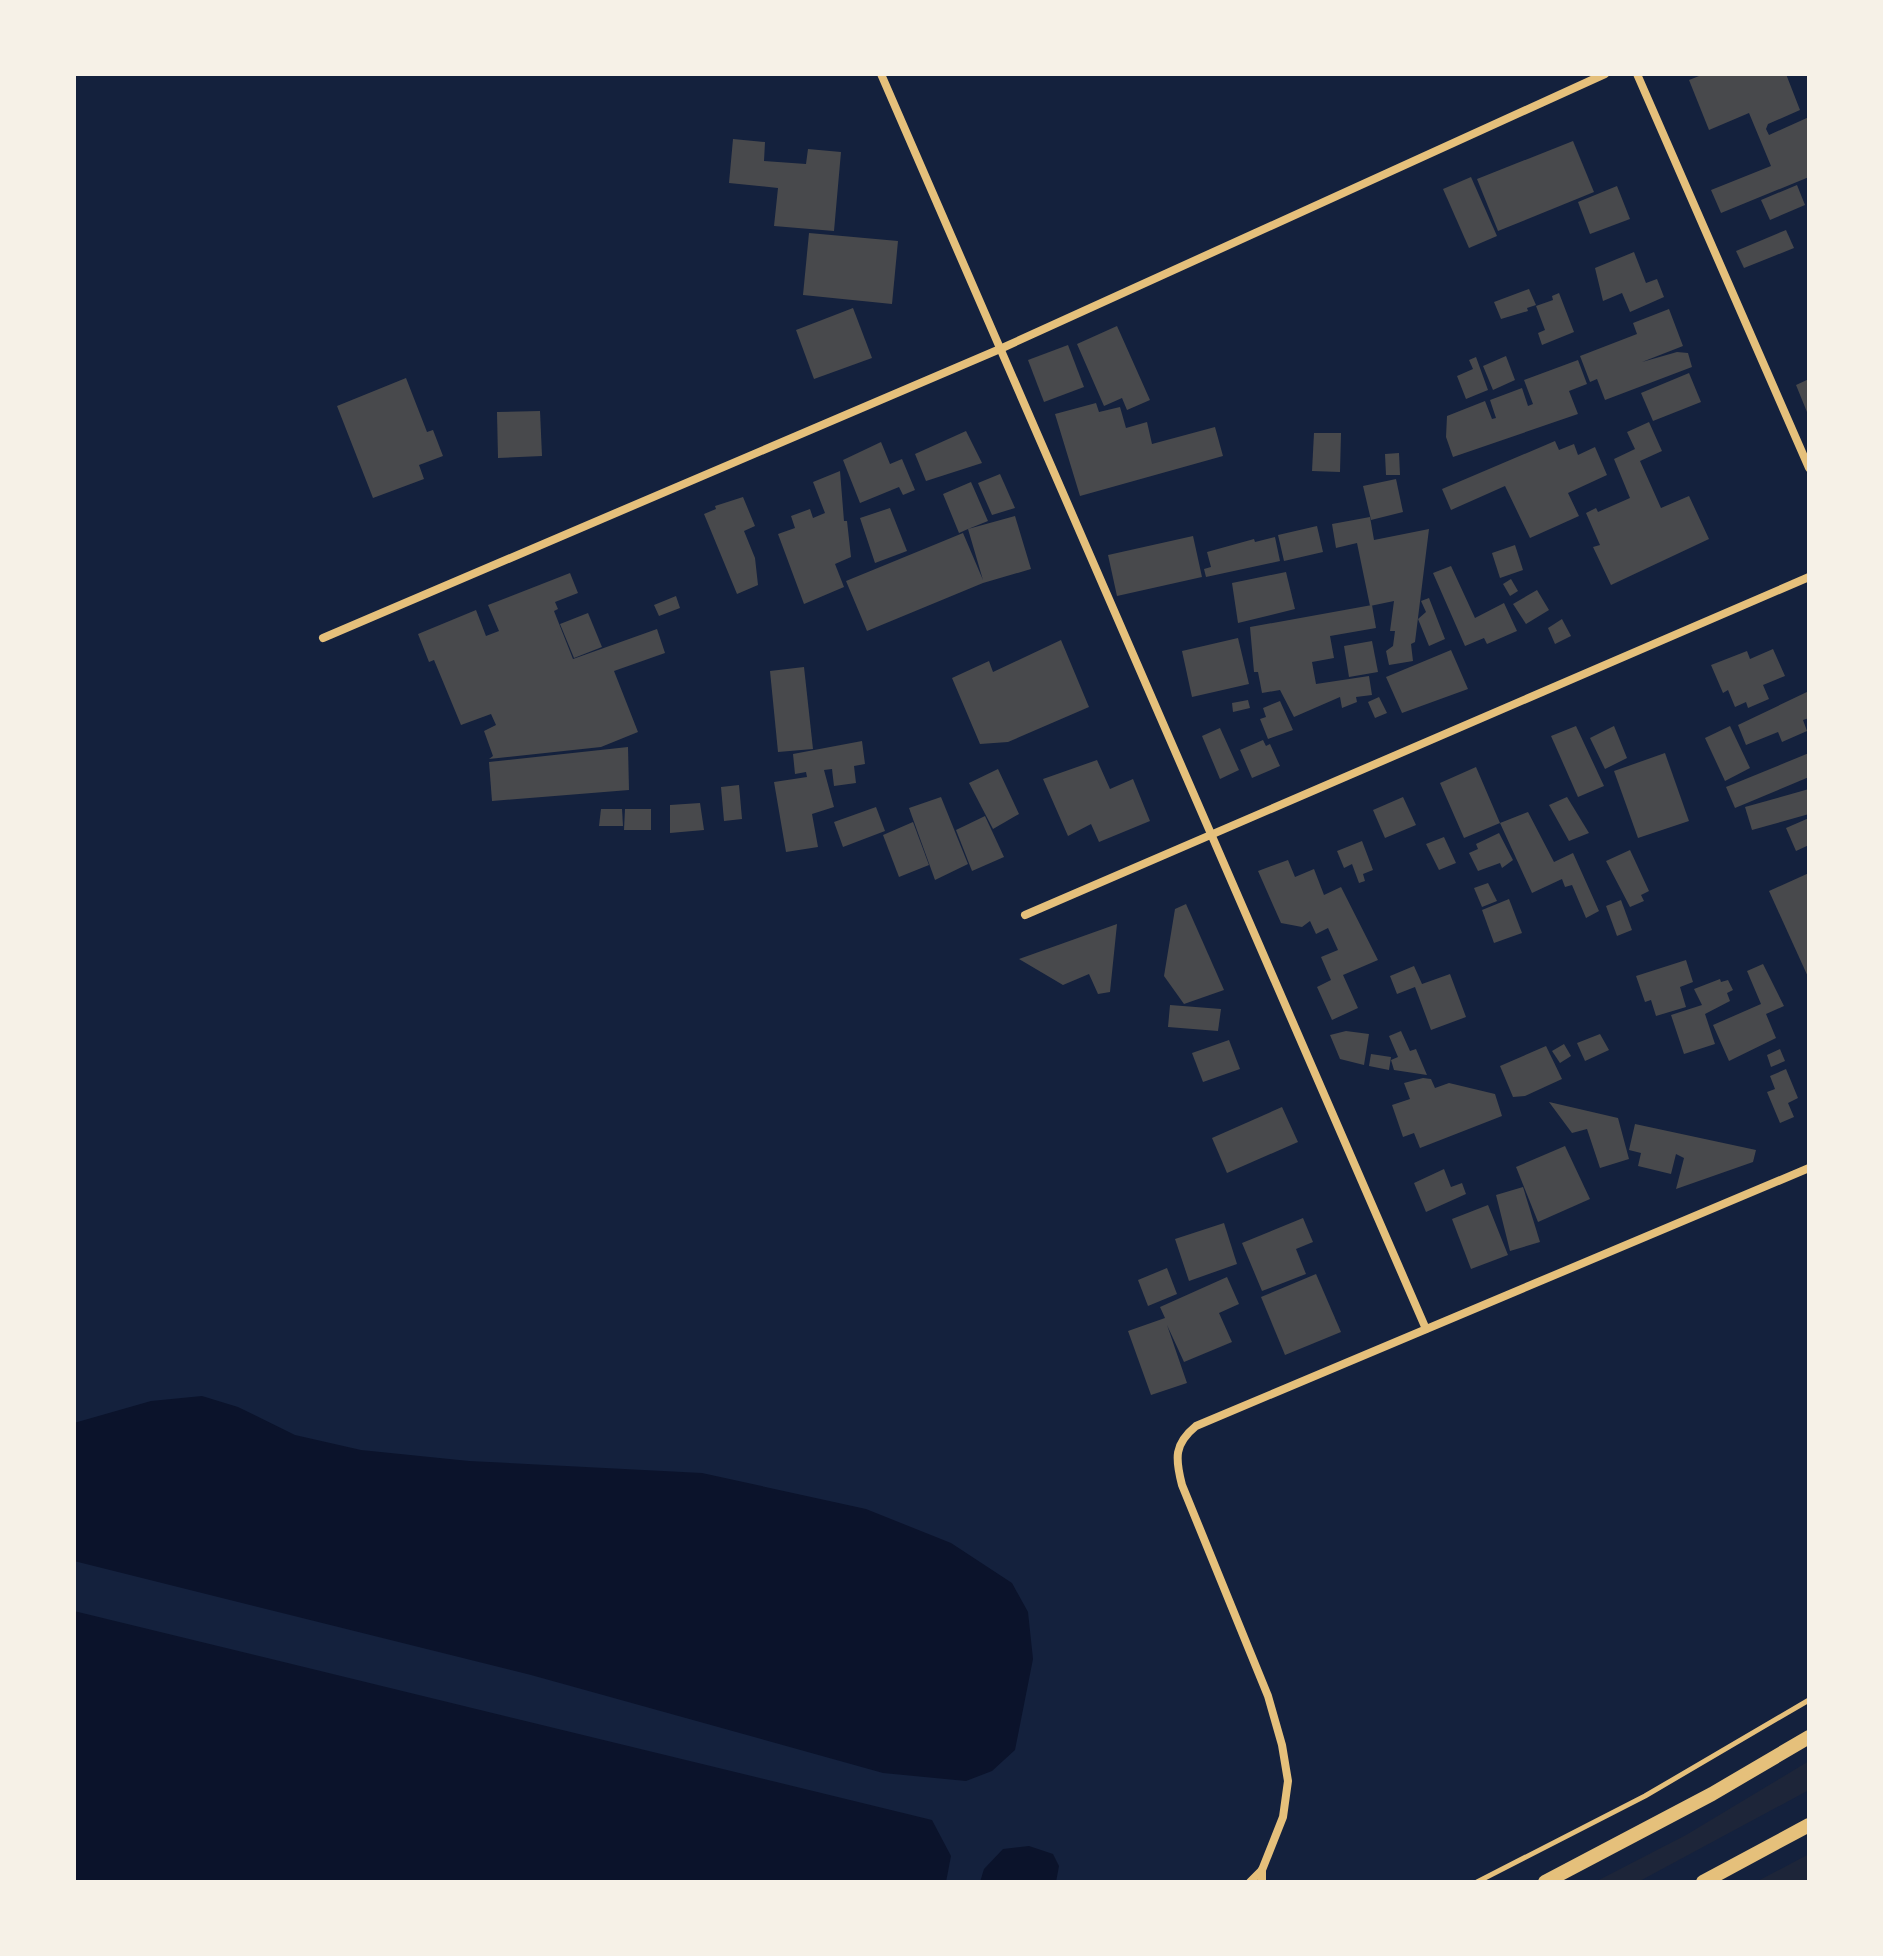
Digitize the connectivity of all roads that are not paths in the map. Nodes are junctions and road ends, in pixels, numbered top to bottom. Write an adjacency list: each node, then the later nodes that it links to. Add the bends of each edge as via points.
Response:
1 (881, 74): 4 (street)
2 (1605, 74): 4 (street)
3 (1637, 74): 5 (street)
4 (1000, 349): 7 (street); 8 (street)
5 (1809, 468)
6 (1809, 577): 8 (street)
7 (323, 638)
8 (1211, 835): 9 (street); 11 (street)
9 (1025, 915)
10 (1809, 1168): 11 (street)
11 (1426, 1329): 14 (street, via 1196,1426 1176,1449 1182,1485 1268,1696 1282,1745 1288,1781 1283,1817)
12 (1809, 1737): 17 (street)
13 (1809, 1825): 18 (street)
14 (1262, 1870): 15 (street); 16 (street)
15 (1250, 1882)
16 (1262, 1882)
17 (1545, 1882)
18 (1703, 1882)

